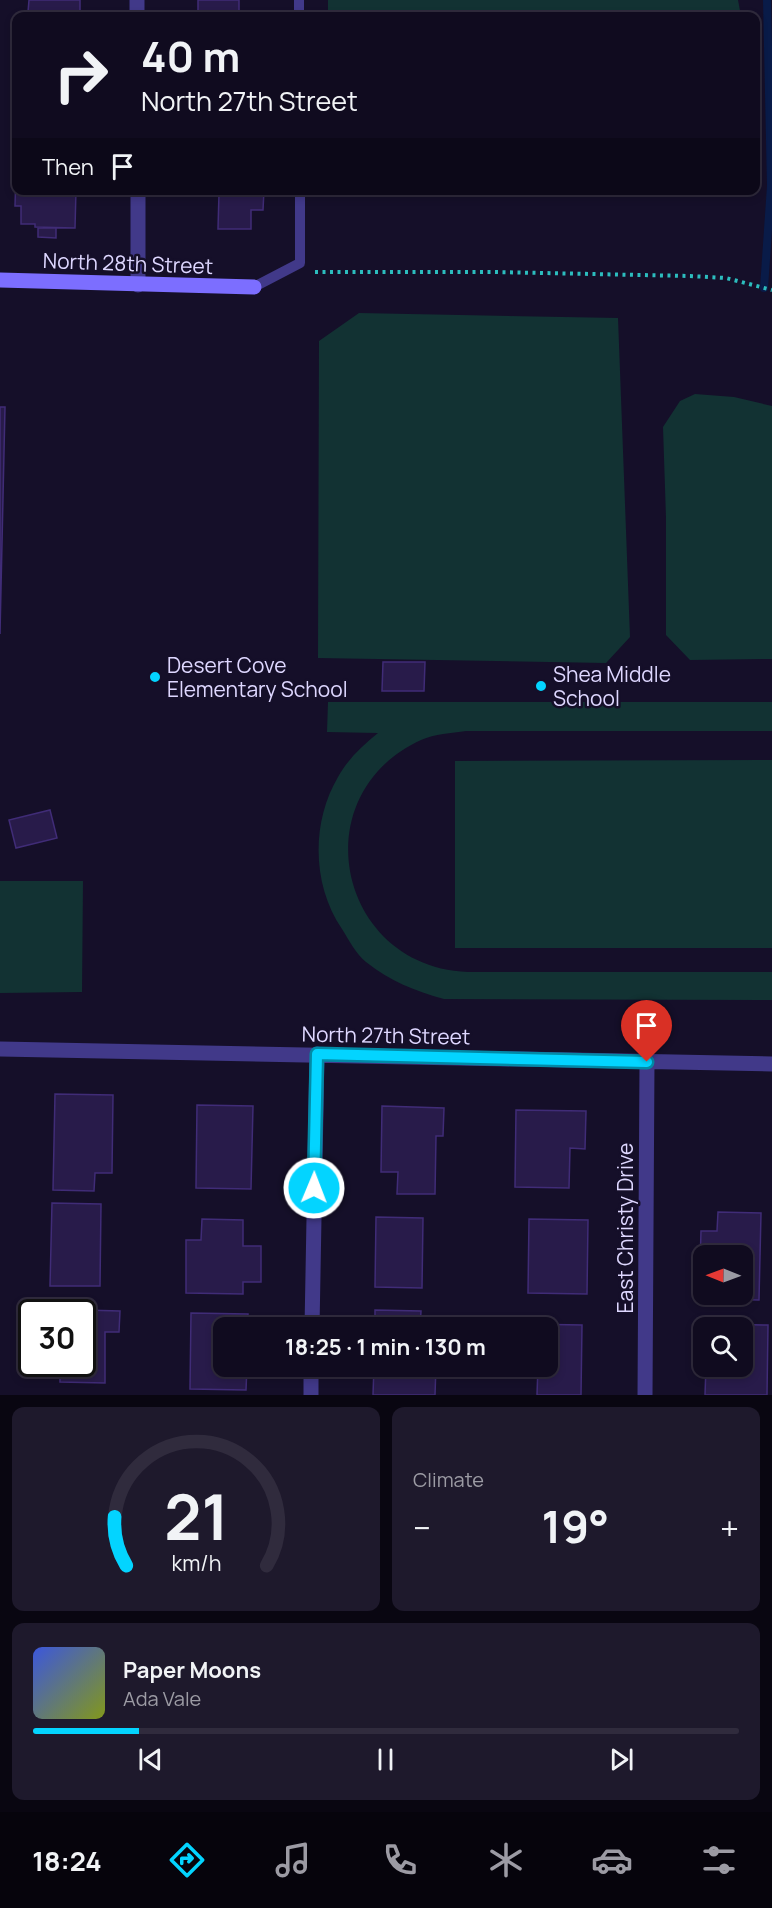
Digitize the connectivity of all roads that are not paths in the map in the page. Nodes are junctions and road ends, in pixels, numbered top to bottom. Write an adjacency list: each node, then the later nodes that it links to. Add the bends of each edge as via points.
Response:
1 (138, 195): 4 (street)
2 (300, 195): 5 (lane, via 300,263)
3 (0, 280): 4 (street, North 28th Street)
4 (138, 285): 5 (street, North 28th Street)
5 (254, 287)
6 (0, 1049): 7 (street, North 27th Street)
7 (317, 1054): 8 (street, North 27th Street); 10 (street)
8 (647, 1062): 9 (street, North 27th Street); 13 (street, East Christy Drive)
9 (772, 1064)
10 (312, 1317)
11 (311, 1377): 12 (street)
12 (311, 1395)
13 (645, 1395)

